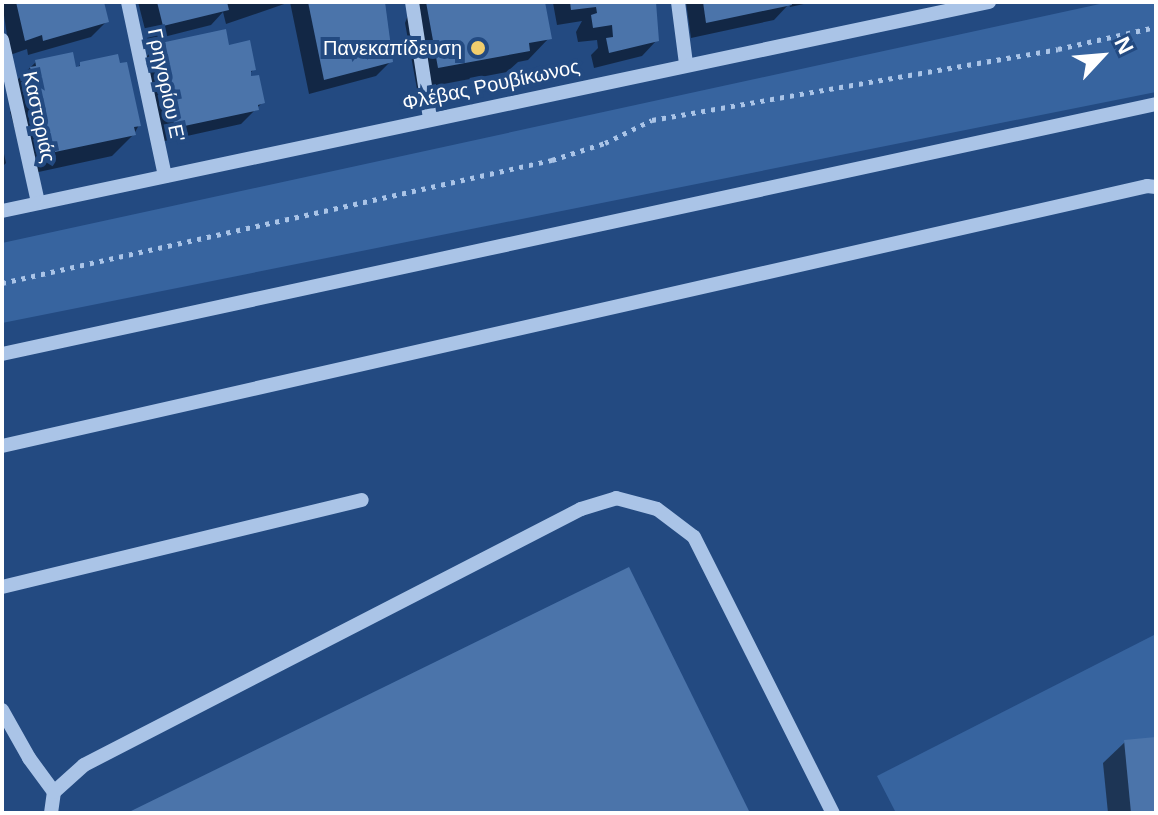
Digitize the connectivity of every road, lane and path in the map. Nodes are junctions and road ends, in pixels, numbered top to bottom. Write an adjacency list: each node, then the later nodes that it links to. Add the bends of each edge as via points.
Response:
1 (128, 2): 10 (street, Γρηγορίου Ε')
2 (412, 2): 9 (street)
3 (678, 2): 7 (street)
4 (989, 2): 7 (street, Φλέβας Ρουβίκωνος)
5 (1156, 27): 14 (path, via 652,120 552,160)
6 (2, 40): 12 (street, Καστοριάς)
7 (686, 64): 9 (street, Φλέβας Ρουβίκωνος)
8 (1156, 104): 15 (street)
9 (430, 118): 10 (street, Φλέβας Ρουβίκωνος)
10 (165, 176): 12 (street, Φλέβας Ρουβίκωνος)
11 (1156, 187): 16 (street)
12 (38, 203): 13 (street, Φλέβας Ρουβίκωνος)
13 (2, 211)
14 (2, 283)
15 (2, 354)
16 (2, 446)
17 (362, 500): 18 (street)
18 (2, 587)
19 (2, 710): 20 (street)
20 (54, 792): 21 (street); 22 (street, via 84,765 581,509 616,498 657,509 694,537)
21 (51, 813)
22 (833, 813)

